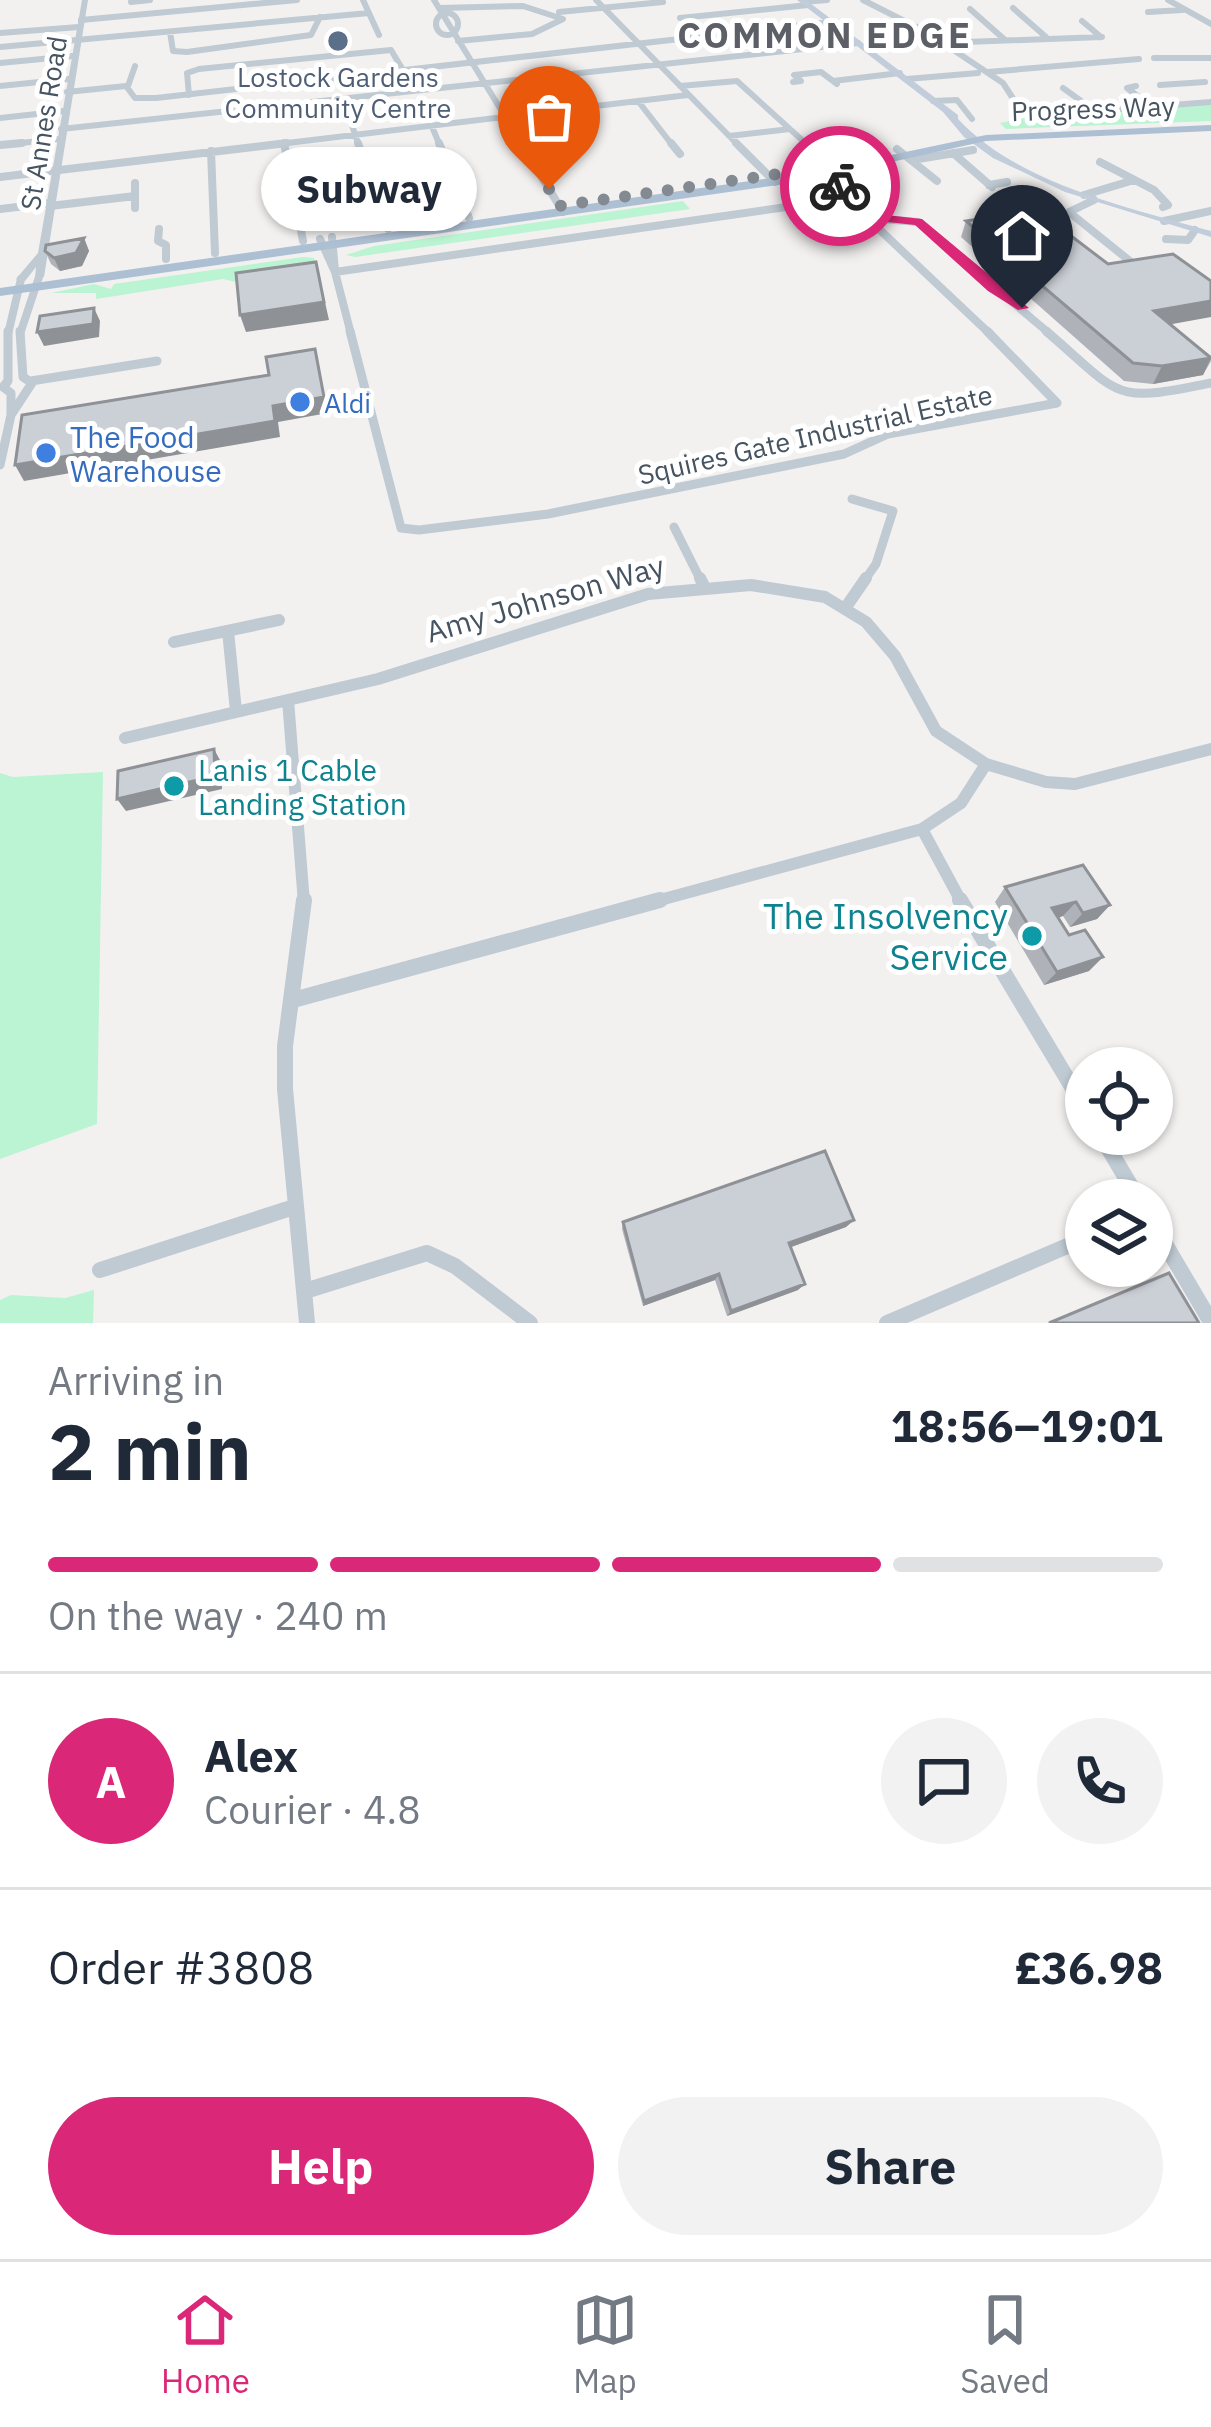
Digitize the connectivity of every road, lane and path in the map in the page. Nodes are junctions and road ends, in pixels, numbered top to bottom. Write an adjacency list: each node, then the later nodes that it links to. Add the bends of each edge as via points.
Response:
1 (85, 0): 27 (street, St Annes Road)
2 (150, 0): 12 (street)
3 (296, 0): 14 (street); 24 (street)
4 (363, 0): 21 (street)
5 (434, 0): 19 (street)
6 (596, 0): 16 (street)
7 (827, 0): 13 (street)
8 (863, 0): 44 (street)
9 (1168, 0): 18 (street)
10 (537, 1): 19 (street); 22 (street)
11 (662, 1): 16 (street)
12 (131, 2)
13 (804, 2): 26 (main road); 35 (street, via 680,18)
14 (220, 4): 27 (street)
15 (1013, 8): 37 (street)
16 (605, 9): 22 (street); 41 (street)
17 (970, 9): 38 (street)
18 (1183, 10): 20 (street); 28 (street)
19 (440, 11): 36 (street, via 459,22); 36 (street, via 435,25)
20 (1149, 12)
21 (369, 13): 23 (street); 33 (street)
22 (560, 13): 29 (street)
23 (320, 17): 24 (street); 34 (street, via 316,33)
24 (303, 19): 30 (street)
25 (1082, 21): 37 (street, via 1102,38)
26 (831, 22): 35 (street); 42 (main road)
27 (80, 23): 32 (street); 39 (street, St Annes Road)
28 (1211, 25)
29 (553, 28): 31 (street); 36 (street)
30 (170, 32): 34 (street, via 180,52); 39 (street)
31 (575, 32)
32 (0, 33)
33 (379, 35)
34 (306, 36): 43 (street)
35 (701, 37): 41 (street)
36 (456, 38): 51 (street)
37 (1047, 38): 38 (street)
38 (1005, 39): 40 (street)
39 (76, 40): 45 (street); 47 (street, St Annes Road)
40 (966, 42): 44 (street); 46 (street)
41 (638, 43): 51 (street); 53 (street)
42 (858, 43): 53 (street); 57 (main road)
43 (309, 45)
44 (952, 45): 56 (street)
45 (0, 47)
46 (1013, 50)
47 (74, 56): 52 (street); 59 (street, St Annes Road)
48 (1139, 58): 56 (street)
49 (1154, 58): 50 (street)
50 (1211, 58)
51 (468, 61): 55 (street); 61 (street)
52 (0, 63)
53 (658, 64): 61 (street); 66 (street)
54 (135, 66): 65 (street)
55 (403, 70): 70 (street); 70 (street, via 391,50 199,69 188,73)
56 (975, 72): 57 (street); 78 (street, via 1029,108)
57 (904, 76): 58 (street, via 835,83 821,72); 74 (main road)
58 (792, 77)
59 (69, 79): 64 (street); 69 (street, St Annes Road)
60 (1205, 82): 62 (street)
61 (482, 84): 72 (street); 79 (street)
62 (1179, 84): 63 (street); 75 (street)
63 (1160, 85)
64 (0, 86)
65 (128, 86): 69 (street); 70 (street, via 139,99)
66 (680, 86): 71 (street); 85 (street, via 737,81)
67 (1116, 86): 76 (street, via 1131,87)
68 (1063, 88): 78 (street, via 1078,90)
69 (67, 92): 77 (street, St Annes Road)
70 (188, 94)
71 (688, 95): 73 (street); 89 (street)
72 (343, 99): 87 (street); 88 (street)
73 (638, 101): 79 (street); 97 (street)
74 (933, 101): 81 (main road); 82 (street, via 957,100)
75 (1209, 102): 76 (street)
76 (1152, 106): 78 (street)
77 (64, 111): 80 (street); 87 (street, St Annes Road)
78 (1096, 111)
79 (508, 116): 83 (street); 115 (street)
80 (0, 118)
81 (952, 119): 90 (main road); 94 (main road)
82 (972, 119)
83 (431, 124): 88 (street); 120 (street)
84 (1211, 125): 86 (main road, Progress Way); 90 (main road, Progress Way)
85 (790, 129): 89 (street); 91 (street)
86 (1060, 133): 90 (main road, Progress Way); 96 (main road, via 1008,140)
87 (60, 134): 93 (street); 100 (street, St Annes Road)
88 (356, 134): 92 (street); 122 (street)
89 (729, 136): 103 (street)
90 (977, 139): 94 (main road); 96 (main road)
91 (802, 140)
92 (284, 142): 95 (street); 125 (street)
93 (0, 146)
94 (945, 146): 96 (main road); 98 (main road); 106 (street, via 990,186)
95 (211, 151): 100 (street); 129 (street)
96 (999, 151): 110 (main road)
97 (680, 154)
98 (905, 155): 101 (main road); 105 (street)
99 (1100, 162): 104 (street)
100 (56, 170): 102 (street); 112 (street, St Annes Road)
101 (824, 171): 103 (main road); 136 (street, via 882,218 918,222 1120,394 1145,397)
102 (0, 177)
103 (772, 179): 115 (main road)
104 (1134, 180): 109 (street); 110 (street)
105 (937, 181)
106 (1007, 182)
107 (136, 183): 108 (street)
108 (135, 196): 112 (street); 113 (street)
109 (1162, 196): 111 (street); 119 (street)
110 (1089, 197): 117 (street); 119 (main road)
111 (1174, 197)
112 (51, 204): 114 (street); 128 (street, St Annes Road)
113 (135, 208)
114 (0, 209)
115 (561, 209): 120 (main road); 126 (main road)
116 (1211, 211): 119 (street)
117 (1069, 212): 118 (street); 131 (street, via 1117,242)
118 (1049, 213)
119 (1163, 214): 123 (main road)
120 (469, 218): 122 (main road)
121 (159, 229): 130 (street)
122 (388, 229): 126 (main road)
123 (1195, 230): 124 (main road); 127 (street)
124 (1211, 234)
125 (303, 241): 126 (main road); 129 (main road)
126 (327, 242): 132 (street, Squires Gate Industrial Estate); 133 (main road)
127 (1172, 243)
128 (41, 253): 133 (street, St Annes Road); 133 (street, St Annes Road)
129 (214, 253): 130 (main road)
130 (166, 259): 133 (main road)
131 (1136, 266)
132 (334, 272): 132 (street, Squires Gate Industrial Estate, via 835,200 883,232 1057,403 888,434 844,454 422,532 401,528)
133 (16, 286): 134 (street); 134 (street); 137 (street)
134 (8, 321): 138 (street)
135 (157, 361): 137 (street)
136 (1211, 382)
137 (27, 384): 138 (street); 139 (street)
138 (5, 388): 139 (street)
139 (11, 416): 140 (street)
140 (0, 465)
141 (852, 499): 144 (street, via 893,511 876,565)
142 (674, 527): 143 (street)
143 (704, 586): 144 (street, Amy Johnson Way, via 790,588); 148 (street, Amy Johnson Way, via 648,594)
144 (846, 607): 152 (street, Amy Johnson Way, via 896,656 936,730)
145 (278, 620): 146 (street)
146 (228, 631): 147 (street); 149 (street)
147 (174, 643)
148 (288, 700): 149 (street, Amy Johnson Way); 154 (street, via 305,881)
149 (236, 711): 150 (street, Amy Johnson Way)
150 (125, 737)
151 (1211, 749): 152 (street, Amy Johnson Way, via 1075,784)
152 (986, 764): 153 (street, via 965,801)
153 (922, 829): 154 (street); 155 (street)
154 (293, 1000): 156 (street, via 285,1046)
155 (1065, 1075)
156 (293, 1207): 159 (street); 160 (street)
157 (1065, 1247): 164 (street)
158 (1173, 1258): 162 (street)
159 (100, 1270)
160 (305, 1291): 161 (street); 163 (street, via 427,1253)
161 (301, 1321)
162 (1211, 1322)
163 (530, 1323)
164 (887, 1323)

